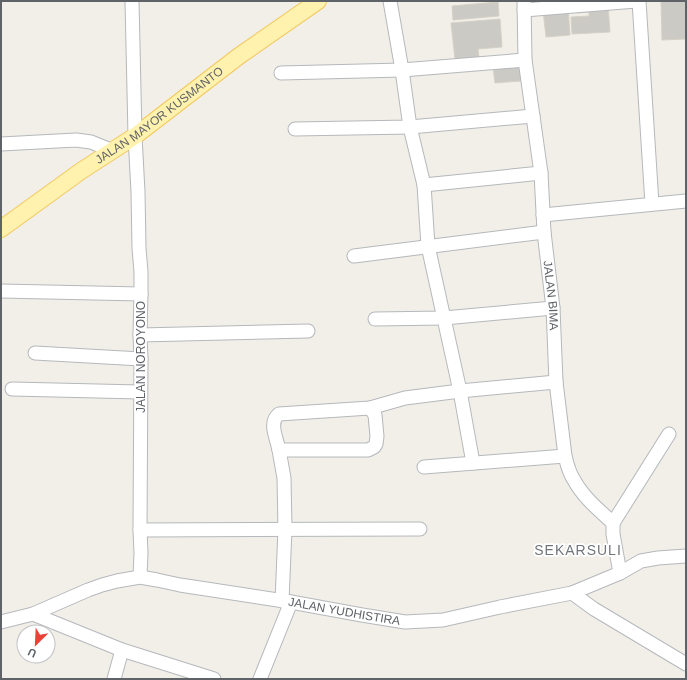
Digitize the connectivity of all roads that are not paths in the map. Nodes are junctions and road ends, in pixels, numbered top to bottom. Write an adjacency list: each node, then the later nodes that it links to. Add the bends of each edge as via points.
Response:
1 (132, 1): 13 (street, JALAN NOROYONO)
2 (318, 1): 13 (main road, JALAN MAYOR KUSMANTO, via 238,56)
3 (390, 1): 8 (street)
4 (636, 1): 6 (street)
5 (639, 1): 19 (street)
6 (524, 6): 7 (street, JALAN BIMA)
7 (525, 60): 8 (street); 10 (street, JALAN BIMA)
8 (402, 70): 9 (street); 11 (street)
9 (281, 73)
10 (533, 116): 11 (street); 16 (street, JALAN BIMA)
11 (410, 127): 12 (street); 17 (street)
12 (295, 129)
13 (135, 136): 15 (main road, JALAN MAYOR KUSMANTO); 26 (street, JALAN NOROYONO)
14 (1, 144): 15 (street, via 76,140 91,142)
15 (113, 151): 21 (main road, JALAN MAYOR KUSMANTO)
16 (541, 173): 17 (street); 20 (street, JALAN BIMA)
17 (424, 185): 23 (street)
18 (686, 201): 19 (street)
19 (652, 204): 20 (street)
20 (544, 215): 22 (street, JALAN BIMA)
21 (1, 229)
22 (544, 232): 23 (street); 27 (street, JALAN BIMA)
23 (428, 246): 24 (street); 28 (street)
24 (354, 256)
25 (1, 291): 26 (street)
26 (141, 294): 31 (street, JALAN NOROYONO)
27 (553, 308): 28 (street); 34 (street, JALAN BIMA)
28 (444, 318): 29 (street); 36 (street)
29 (375, 319)
30 (308, 331): 31 (street)
31 (140, 335): 33 (street, JALAN NOROYONO)
32 (35, 353): 33 (street)
33 (140, 359): 37 (street, JALAN NOROYONO)
34 (556, 382): 36 (street); 41 (street, JALAN BIMA)
35 (12, 390): 37 (street)
36 (460, 391): 38 (street, via 405,398); 42 (street)
37 (140, 392): 47 (street, JALAN NOROYONO)
38 (370, 408): 40 (street, via 279,414 273,421 273,426); 40 (street, via 375,415 377,436 376,444 368,450)
39 (669, 434): 44 (street)
40 (280, 450): 45 (street, via 284,478)
41 (565, 456): 42 (street); 44 (street, JALAN BIMA, via 571,474 587,499)
42 (473, 463): 43 (street)
43 (424, 467)
44 (613, 523): 49 (street)
45 (285, 529): 46 (street); 47 (street); 52 (street)
46 (420, 529)
47 (140, 530): 50 (street, JALAN NOROYONO)
48 (686, 556): 49 (street, JALAN YUDHISTIRA, via 641,561)
49 (620, 573): 51 (street, JALAN YUDHISTIRA)
50 (140, 577): 52 (street, JALAN YUDHISTIRA); 53 (street, JALAN YUDHISTIRA, via 88,590)
51 (572, 593): 52 (street, JALAN YUDHISTIRA, via 443,620 405,622); 56 (street)
52 (286, 601): 59 (street)
53 (33, 614): 54 (street, JALAN YUDHISTIRA); 55 (street)
54 (1, 622)
55 (122, 650): 57 (street); 58 (street)
56 (686, 664)
57 (114, 679)
58 (214, 679)
59 (260, 679)

